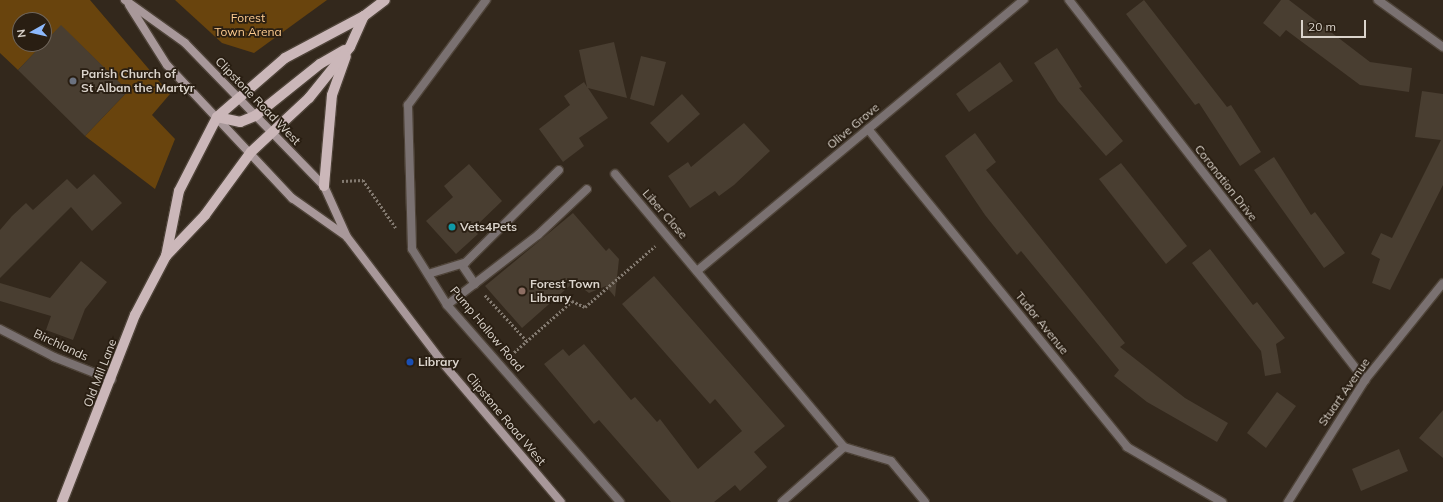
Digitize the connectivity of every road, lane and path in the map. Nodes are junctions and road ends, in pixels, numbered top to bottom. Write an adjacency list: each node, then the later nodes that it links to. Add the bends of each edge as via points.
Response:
1 (385, 0): 7 (main road)
2 (486, 0): 21 (street, Pump Hollow Road, via 408,105)
3 (1024, 0): 13 (street, Olive Grove)
4 (1069, 0): 36 (street, Coronation Drive)
5 (1378, 0): 9 (street)
6 (126, 1): 10 (main road, Clipstone Road West, via 185,43); 12 (main road, Clipstone Road West, via 167,65)
7 (364, 16): 8 (main road); 10 (main road, via 285,58)
8 (350, 47): 11 (main road, via 320,64); 14 (main road, via 309,98); 19 (main road, via 332,95)
9 (1443, 47)
10 (237, 99): 11 (main road, Clipstone Road West); 12 (main road)
11 (255, 116): 12 (main road, via 240,122); 14 (main road, Clipstone Road West)
12 (217, 117): 15 (main road, Clipstone Road West); 24 (main road, Old Mill Lane, via 179,191)
13 (868, 129): 26 (street, Olive Grove); 43 (street, Tudor Avenue, via 1128,447)
14 (272, 131): 15 (main road, Old Mill Lane); 19 (main road, Clipstone Road West)
15 (251, 152): 23 (main road, Clipstone Road West, via 292,198); 24 (main road, Old Mill Lane, via 205,215)
16 (558, 170): 25 (street, via 482,250)
17 (615, 174): 22 (street, Liber Close)
18 (342, 181): 21 (path, via 363,180 396,228)
19 (324, 186): 23 (main road, Clipstone Road West)
20 (587, 189): 29 (street, via 538,235)
21 (412, 227): 27 (street, Pump Hollow Road, via 412,249)
22 (668, 235): 26 (street, Liber Close); 33 (path, via 585,307 572,301)
23 (347, 237): 39 (main road, Clipstone Road West, via 446,367)
24 (166, 256): 35 (main road, Old Mill Lane, via 135,315)
25 (462, 265): 27 (street); 29 (street)
26 (697, 271): 37 (street, Liber Close)
27 (428, 274): 31 (street, Pump Hollow Road)
28 (1443, 283): 36 (street, Stuart Avenue)
29 (475, 284): 31 (street)
30 (485, 294): 33 (path)
31 (447, 305): 34 (street, Pump Hollow Road)
32 (0, 328): 35 (street, Birchlands, via 54,357)
33 (527, 341): 34 (path)
34 (500, 364): 40 (street, Pump Hollow Road)
35 (112, 380): 38 (main road, Old Mill Lane)
36 (1365, 380): 44 (street, Stuart Avenue)
37 (844, 447): 41 (street); 42 (street, via 891,461)
38 (62, 502)
39 (561, 502)
40 (620, 502)
41 (782, 502)
42 (925, 502)
43 (1222, 502)
44 (1288, 502)

